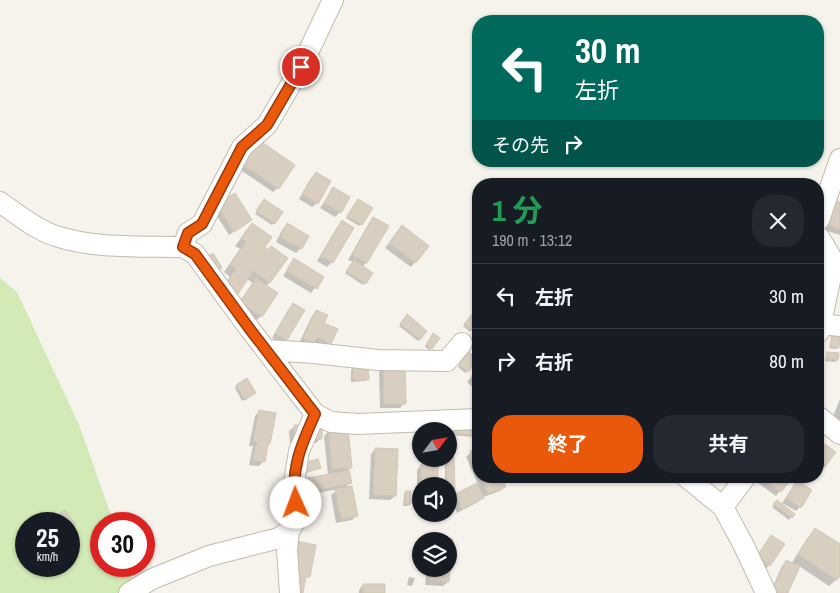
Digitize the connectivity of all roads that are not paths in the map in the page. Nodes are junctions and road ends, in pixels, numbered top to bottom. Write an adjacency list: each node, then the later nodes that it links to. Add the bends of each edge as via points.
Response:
1 (333, 0): 6 (street, via 301,67 267,125 242,147 202,224 188,233)
2 (840, 159): 4 (street)
3 (0, 202): 6 (street, via 17,216 55,236 87,243)
4 (824, 205)
5 (824, 245): 7 (street, via 834,262)
6 (183, 247): 9 (street, via 195,254)
7 (827, 328)
8 (462, 344): 9 (street, via 447,361 378,360)
9 (266, 350): 10 (street)
10 (315, 414): 11 (street, via 331,422 358,424); 17 (street, via 299,451 294,488 298,517)
11 (472, 419)
12 (824, 421): 13 (street)
13 (840, 434)
14 (694, 483): 16 (street)
15 (741, 483): 16 (street)
16 (723, 507): 20 (street)
17 (288, 531): 18 (street, via 279,538 209,556 152,579); 19 (street)
18 (129, 593)
19 (290, 593)
20 (766, 593)

